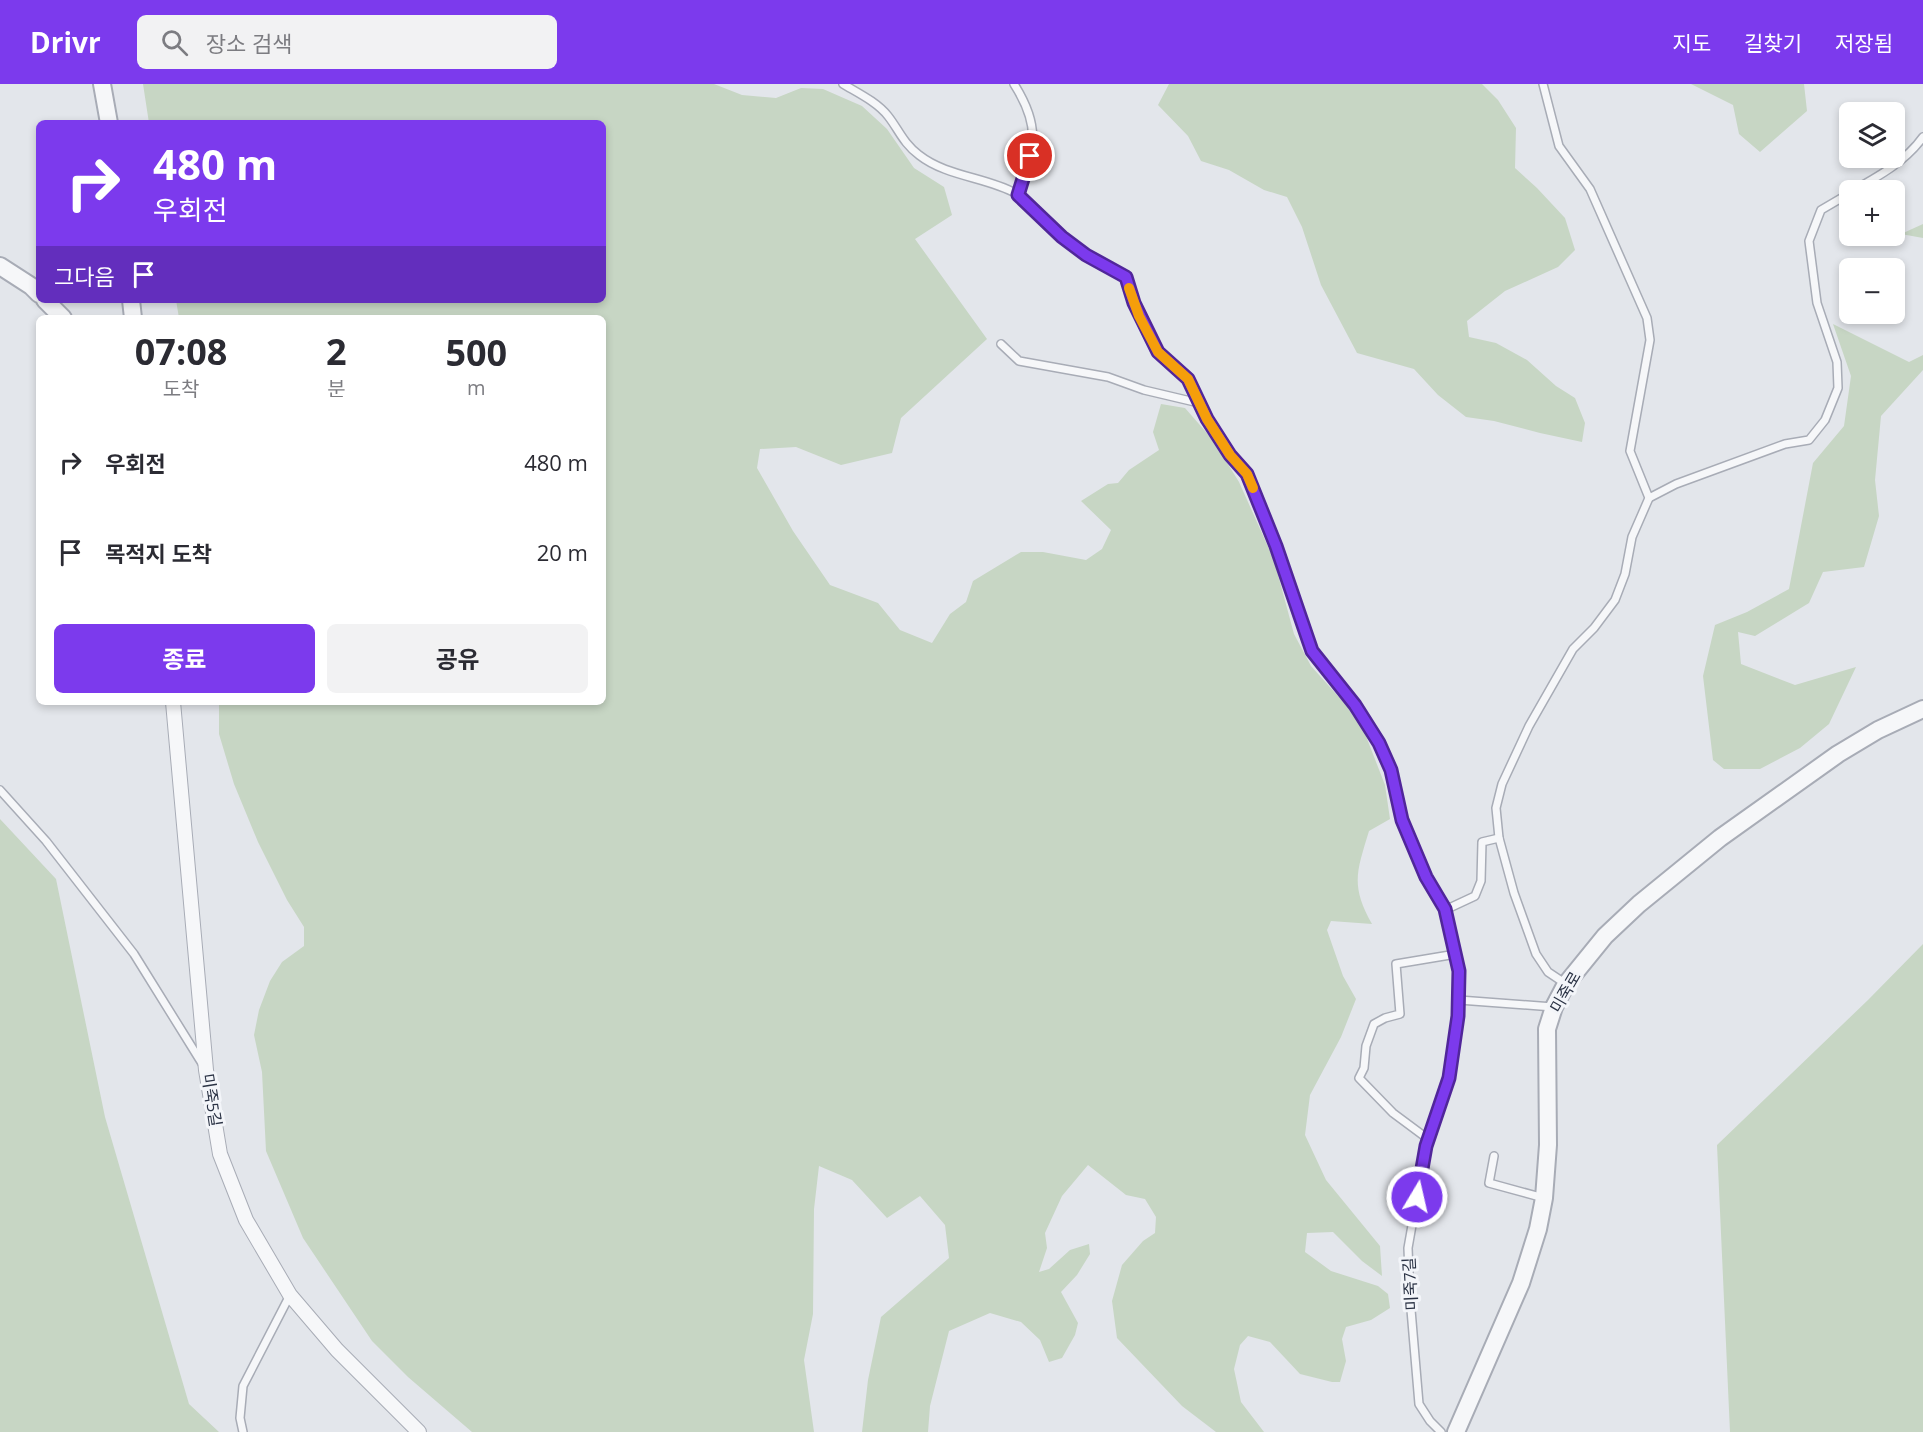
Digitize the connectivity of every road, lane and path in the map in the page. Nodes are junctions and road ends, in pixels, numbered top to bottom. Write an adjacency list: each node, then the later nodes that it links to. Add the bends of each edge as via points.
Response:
1 (102, 84): 5 (street)
2 (843, 84): 8 (lane, 미죽7길, via 878,106 903,141 920,156)
3 (1014, 84): 8 (lane, via 1032,123 1033,143)
4 (1542, 84): 16 (lane, via 1559,146 1590,189 1650,329 1630,451)
5 (108, 120)
6 (1923, 137): 7 (lane, via 1915,149)
7 (1871, 180)
8 (1018, 195): 15 (lane, 미죽7길, via 1062,237 1126,277 1137,312 1158,352 1188,379)
9 (1839, 199): 16 (lane, via 1821,210 1809,241 1817,303 1837,362 1838,388 1825,420 1809,440 1785,444 1676,484)
10 (0, 266): 11 (street)
11 (36, 291)
12 (48, 303): 13 (street)
13 (60, 315)
14 (1001, 344): 15 (lane, via 1019,361 1108,377)
15 (1199, 403): 21 (lane, 미죽7길, via 1230,455 1247,474 1312,651 1379,743 1391,770 1402,820 1426,877)
16 (1649, 498): 20 (lane, via 1632,537 1615,600 1573,649 1529,726 1502,784 1496,807)
17 (173, 705): 26 (street, 미죽5길)
18 (1923, 709): 23 (street, 미죽로, via 1838,754 1720,838 1605,936)
19 (0, 790): 26 (lane, via 46,840 134,954)
20 (1499, 838): 21 (lane, via 1482,842 1481,881 1475,896); 23 (lane, via 1536,954 1548,972)
21 (1445, 909): 22 (lane, 미죽7길)
22 (1456, 954): 24 (lane, 미죽7길); 27 (lane, via 1396,964 1400,1014 1374,1024 1359,1078 1393,1113)
23 (1566, 984): 25 (street, 미죽로)
24 (1459, 1000): 25 (lane); 27 (lane, 미죽7길, via 1449,1078)
25 (1554, 1007): 29 (street, 미죽로, via 1547,1029 1548,1144)
26 (206, 1070): 30 (street, 미죽5길, via 220,1154 246,1220)
27 (1428, 1139): 33 (lane, 미죽7길, via 1408,1248 1410,1298 1419,1404)
28 (1494, 1156): 29 (lane, via 1490,1183)
29 (1544, 1198): 34 (street, 미죽로, via 1521,1283)
30 (290, 1295): 31 (lane, via 243,1386); 32 (street, 미죽5길, via 337,1350)
31 (243, 1432)
32 (418, 1432)
33 (1441, 1432)
34 (1456, 1432)

